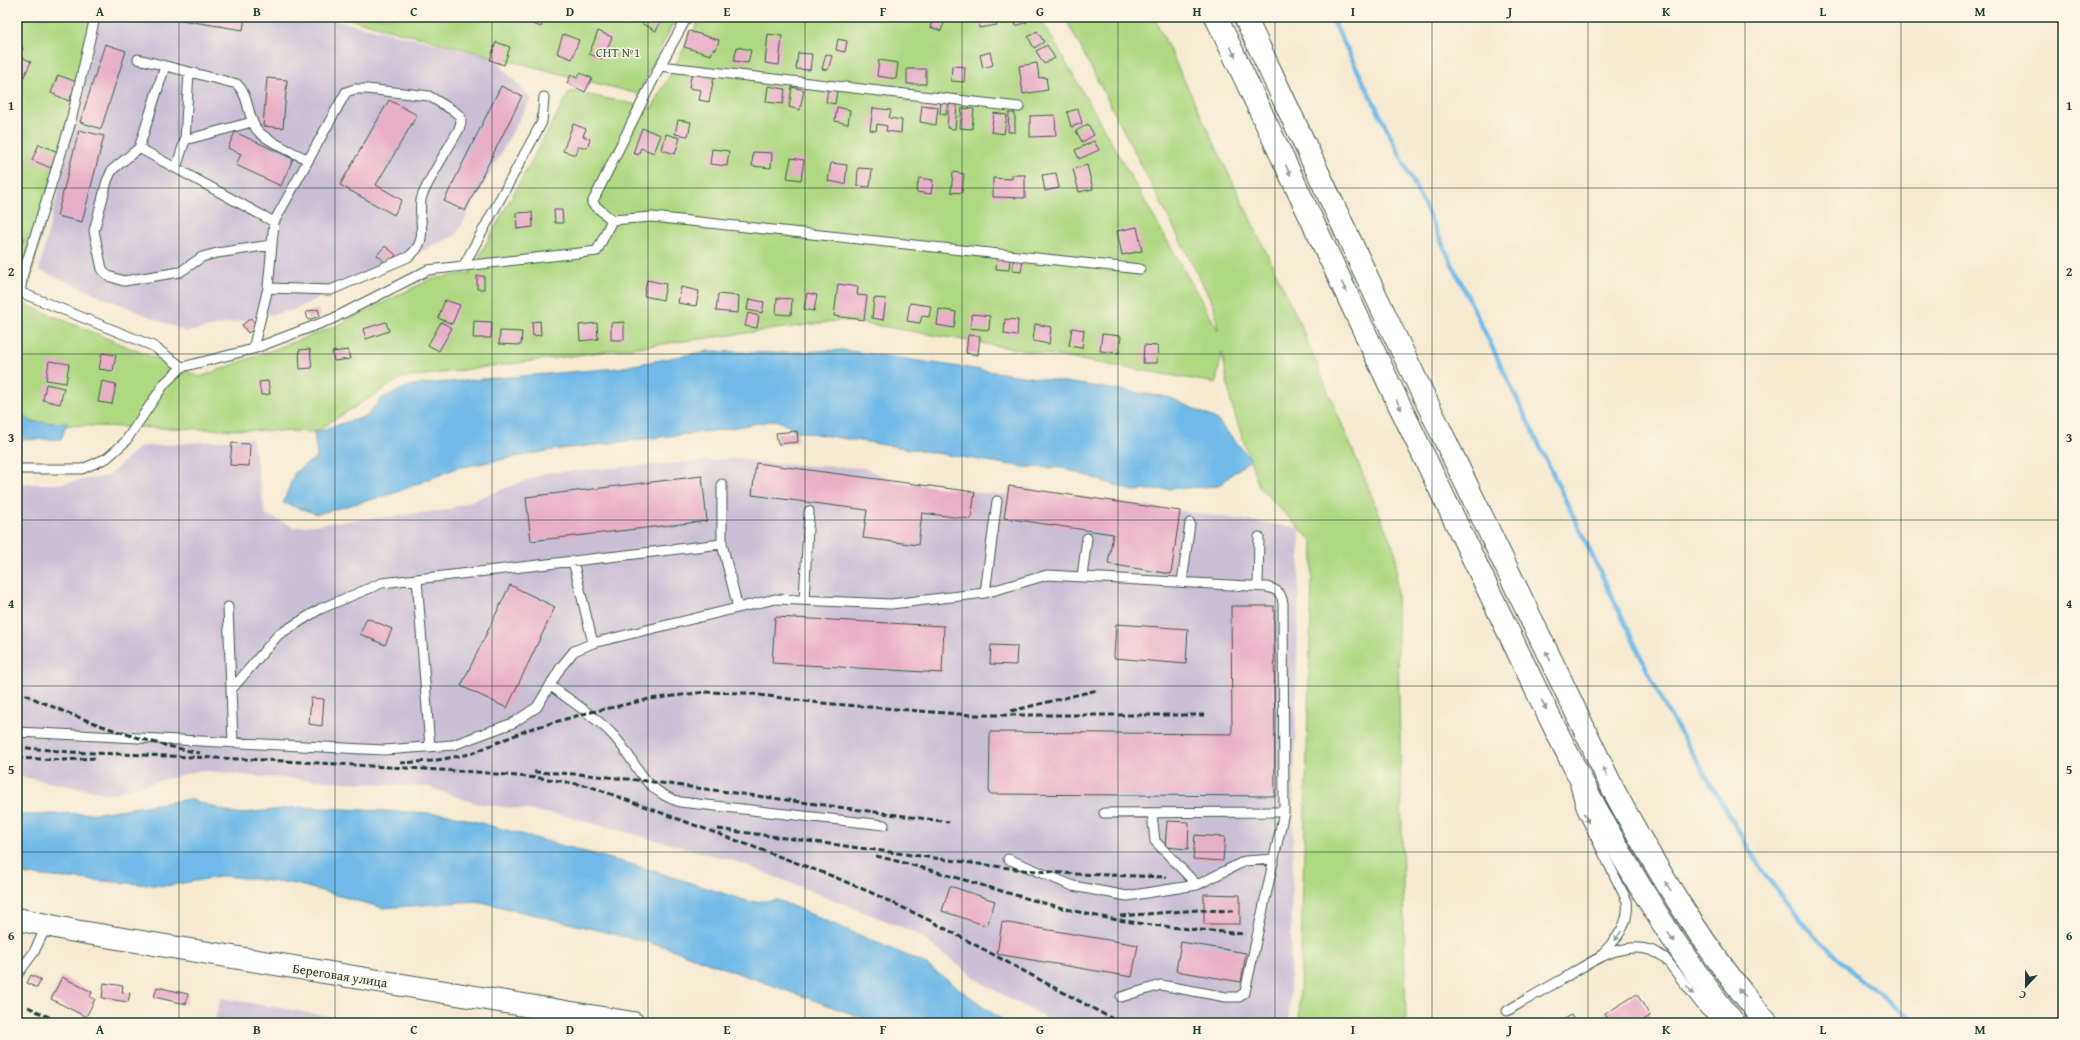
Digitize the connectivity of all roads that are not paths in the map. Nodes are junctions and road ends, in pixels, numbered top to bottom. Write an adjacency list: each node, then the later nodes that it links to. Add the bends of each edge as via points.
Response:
1 (95, 17): 22 (lane, via 70,125)
2 (687, 17): 7 (lane)
3 (1216, 17): 46 (main road, one-way to 46)
4 (1245, 17): 65 (main road, one-way to 4, via 1733,982 1701,937 1615,793 1388,323)
5 (138, 59): 6 (lane)
6 (165, 66): 8 (lane); 13 (lane)
7 (660, 66): 10 (lane); 16 (lane, via 592,203)
8 (189, 72): 11 (lane, via 237,84 245,95); 12 (lane)
9 (544, 97): 19 (lane, via 542,122)
10 (1019, 107)
11 (252, 122): 12 (lane); 14 (lane, via 259,133)
12 (185, 140): 15 (lane)
13 (139, 148): 15 (lane); 18 (lane, via 112,170 94,231 102,269 108,276 124,281 170,274 180,272 202,257)
14 (308, 160): 17 (lane); 21 (lane, via 343,96 355,89 429,96 460,116 459,129 421,198 422,235 417,251 331,290)
15 (176, 168): 17 (lane)
16 (612, 220): 19 (lane, via 597,251); 20 (lane, via 652,217)
17 (274, 222): 18 (lane)
18 (272, 245): 21 (lane)
19 (464, 265): 23 (lane, via 428,270 332,319)
20 (1140, 270)
21 (268, 288): 23 (lane)
22 (18, 292): 24 (lane, via 153,346)
23 (254, 349): 24 (lane)
24 (182, 367): 25 (lane, via 166,383 125,442 107,458 82,469)
25 (17, 469)
26 (722, 484): 32 (lane)
27 (997, 502): 38 (lane)
28 (809, 511): 39 (lane)
29 (1190, 523): 36 (lane)
30 (1259, 537): 37 (lane)
31 (1087, 538): 34 (lane)
32 (722, 544): 33 (lane); 41 (lane)
33 (573, 561): 35 (lane); 42 (lane)
34 (1082, 577): 36 (lane); 38 (lane, via 1047,575)
35 (417, 579): 44 (lane, via 382,583 320,609 278,635); 48 (lane)
36 (1182, 582): 37 (lane)
37 (1258, 586): 49 (lane, via 1276,589 1281,594 1283,602)
38 (985, 593): 39 (lane, via 891,604)
39 (804, 600): 41 (lane, via 775,599)
40 (228, 607): 44 (lane)
41 (738, 608): 42 (lane)
42 (593, 643): 43 (lane, via 574,651 561,667)
43 (551, 686): 48 (lane, via 537,707 513,723 453,745); 52 (lane, via 611,732 650,786 666,797 680,802)
44 (231, 690): 47 (lane)
45 (17, 732): 47 (lane)
46 (1562, 741): 58 (lane, one-way to 58, via 1582,810 1627,901 1626,921 1621,932); 64 (main road, one-way to 64, via 1614,844 1657,917)
47 (233, 743): 48 (lane, via 384,750)
48 (430, 747)
49 (1284, 812): 51 (lane); 54 (lane)
50 (1104, 813): 51 (lane)
51 (1152, 813): 55 (lane, via 1155,841)
52 (884, 825)
53 (1008, 859): 55 (lane, via 1073,886 1127,896)
54 (1274, 859): 55 (lane, via 1245,861); 60 (lane, via 1245,992 1239,997 1226,997 1161,985)
55 (1197, 884)
56 (17, 919): 57 (main road, Береговая улица)
57 (47, 925): 59 (lane, via 34,952); 62 (main road, Береговая улица)
58 (1600, 956): 61 (lane); 63 (lane, one-way to 63, via 1632,948 1644,948 1659,953 1705,1010)
59 (17, 975)
60 (1121, 997)
61 (1507, 1011)
62 (632, 1023)
63 (1720, 1023)
64 (1734, 1023)
65 (1767, 1023)

